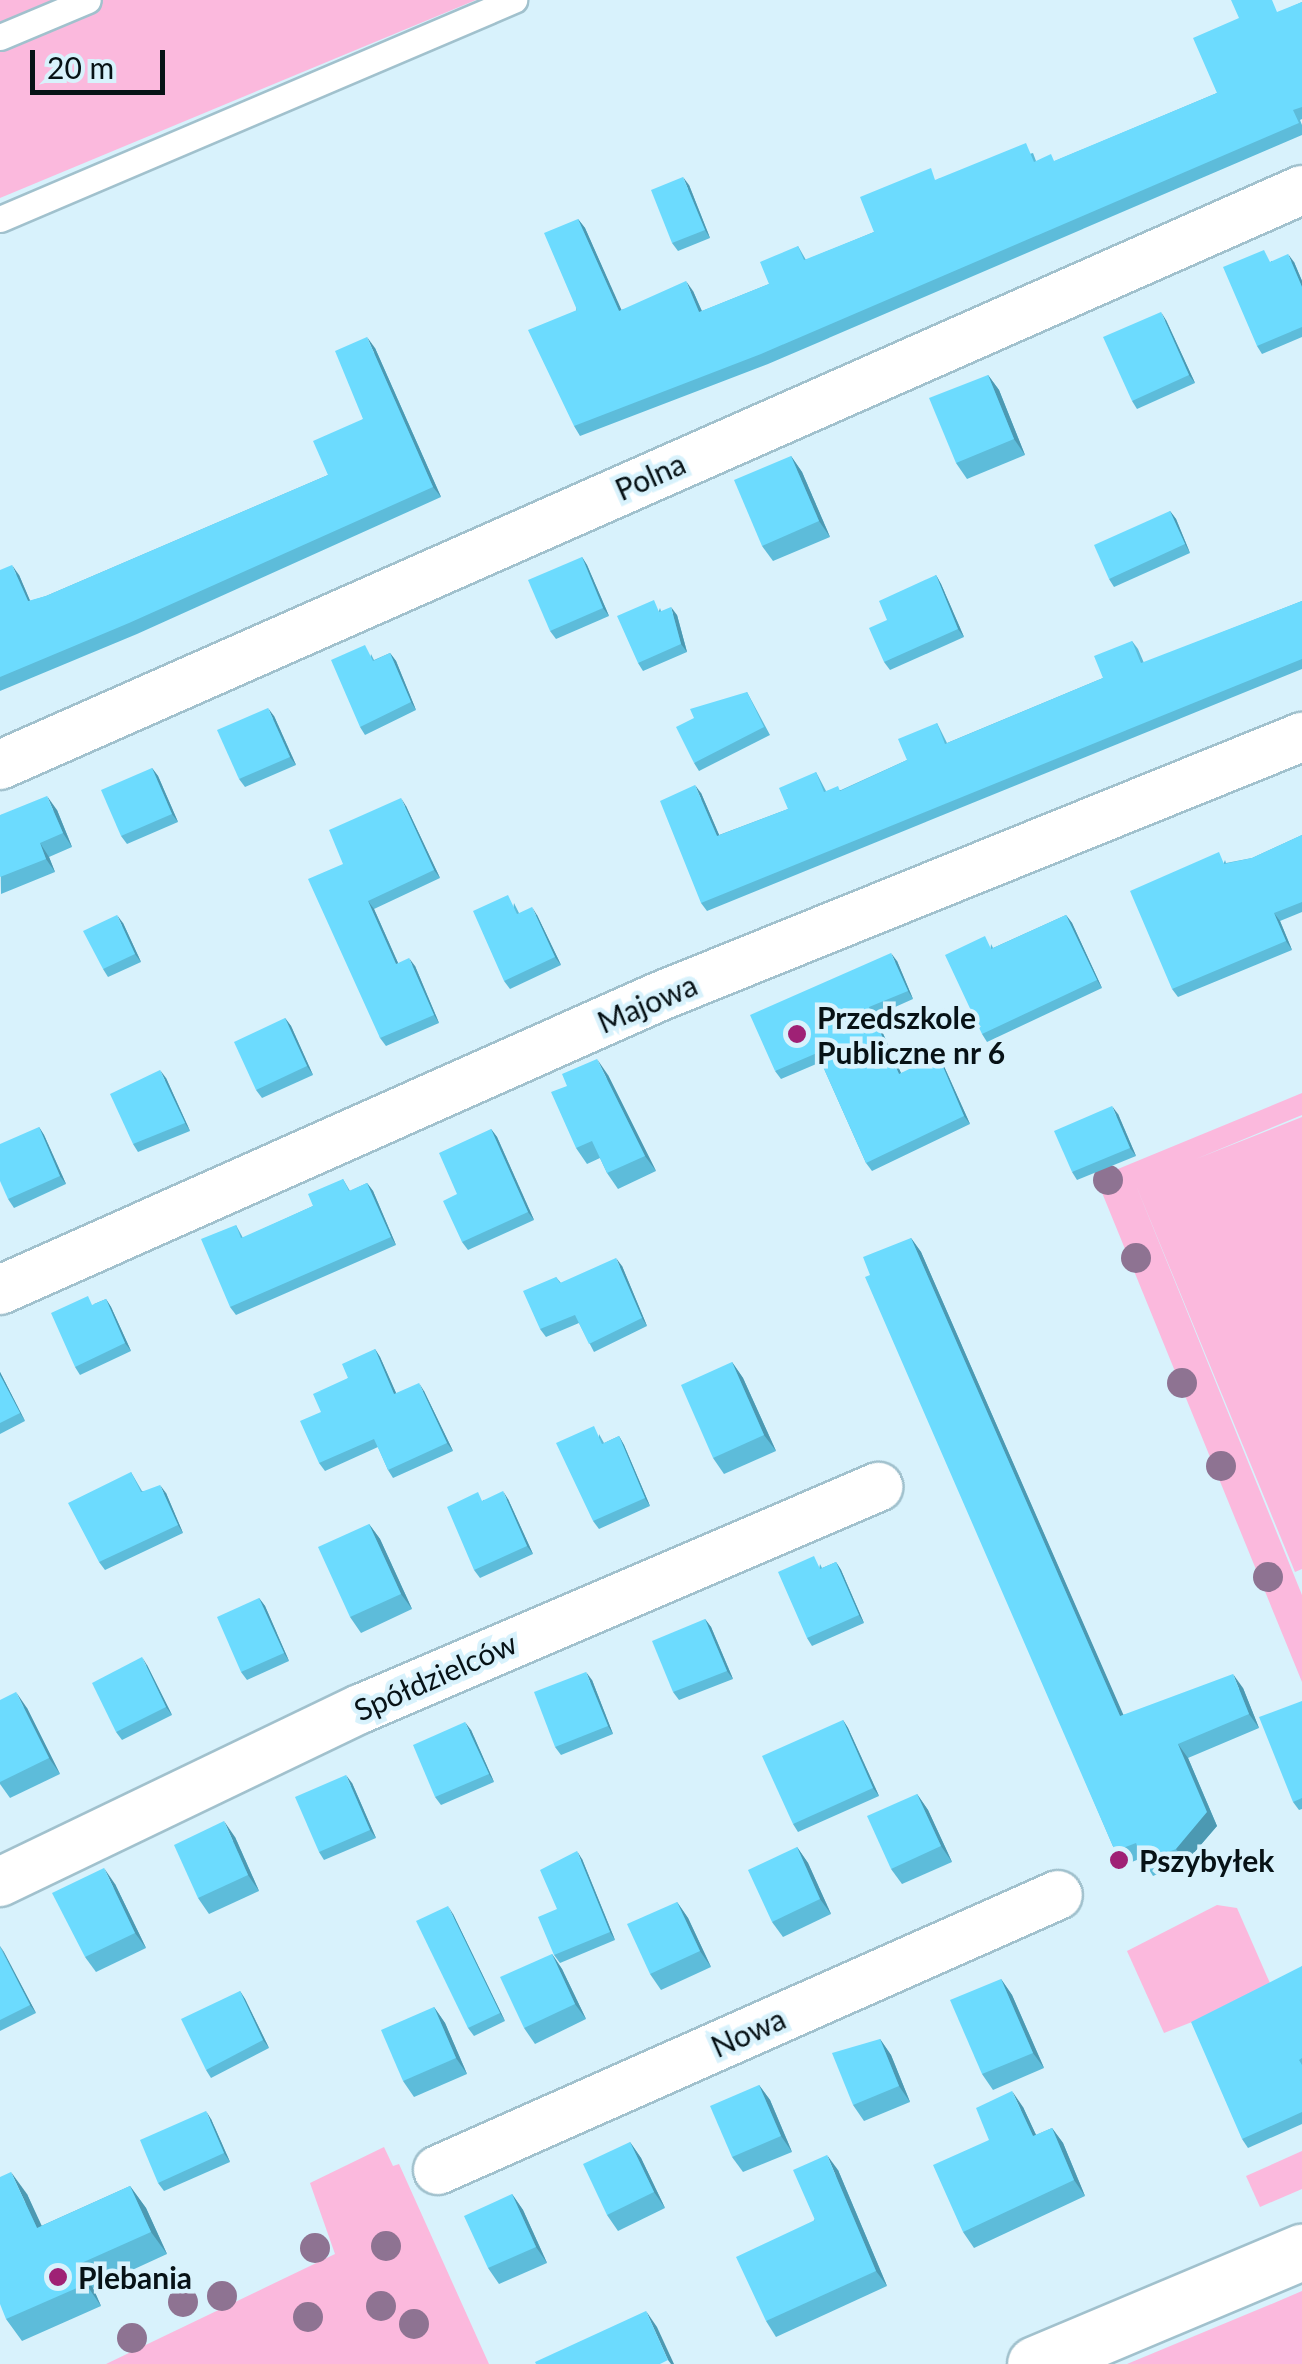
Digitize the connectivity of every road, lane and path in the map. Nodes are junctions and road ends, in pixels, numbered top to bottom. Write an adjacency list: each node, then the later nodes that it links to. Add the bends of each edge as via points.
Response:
1 (88, 0): 3 (lane)
2 (514, 0): 5 (lane)
3 (0, 38)
4 (1302, 190): 7 (street, Polna)
5 (0, 219)
6 (1302, 737): 8 (street, Majowa, via 658,997)
7 (0, 764)
8 (0, 1290)
9 (878, 1487): 10 (street, Spółdzielców, via 455,1666)
10 (0, 1882)
11 (1058, 1895): 12 (street, Nowa)
12 (438, 2170)
13 (1302, 2252): 14 (street)
14 (1035, 2364)

